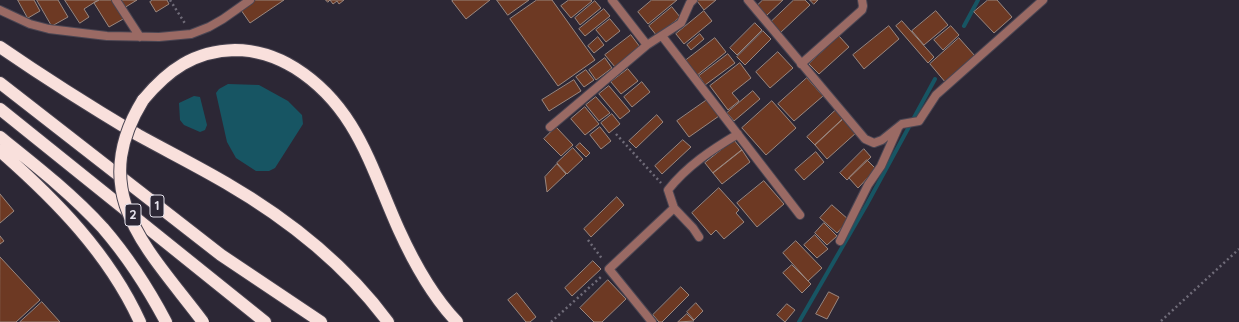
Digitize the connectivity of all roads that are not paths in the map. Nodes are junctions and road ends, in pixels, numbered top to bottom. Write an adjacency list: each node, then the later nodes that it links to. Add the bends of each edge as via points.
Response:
1 (116, 0): 10 (street)
2 (250, 0): 10 (street, via 223,19 191,34)
3 (612, 0): 11 (street)
4 (692, 0): 9 (street, via 681,23)
5 (748, 0): 13 (street)
6 (862, 0): 13 (street, via 862,10)
7 (1043, 0): 16 (street, via 936,95 922,118 915,122)
8 (0, 10): 10 (street, via 30,24 49,29)
9 (662, 36): 11 (street); 18 (street)
10 (140, 37)
11 (647, 45): 17 (street)
12 (0, 47): 30 (highway, via 72,96 227,183 265,208 339,265)
13 (801, 64): 16 (street, via 869,142 878,142)
14 (0, 83): 29 (highway, 1, via 221,255)
15 (0, 109): 28 (highway, 2)
16 (903, 123): 24 (street)
17 (550, 126)
18 (738, 134): 21 (street, via 709,151 677,179 668,190); 22 (street)
19 (0, 136): 26 (highway, via 102,228 135,269)
20 (0, 151): 25 (highway, via 57,205 93,245 117,280)
21 (674, 208): 23 (street); 32 (street, via 609,270)
22 (800, 215)
23 (699, 237)
24 (840, 241)
25 (140, 322)
26 (166, 322)
27 (203, 322): 31 (highway, bridge, via 157,264 135,229 122,190 121,152 133,117 155,86 169,72 185,62 202,54 222,50 243,50 266,55 288,64 308,76 329,95 346,116 365,150 409,250 432,291)
28 (266, 322)
29 (320, 322)
30 (388, 322)
31 (457, 322)
32 (652, 322)

